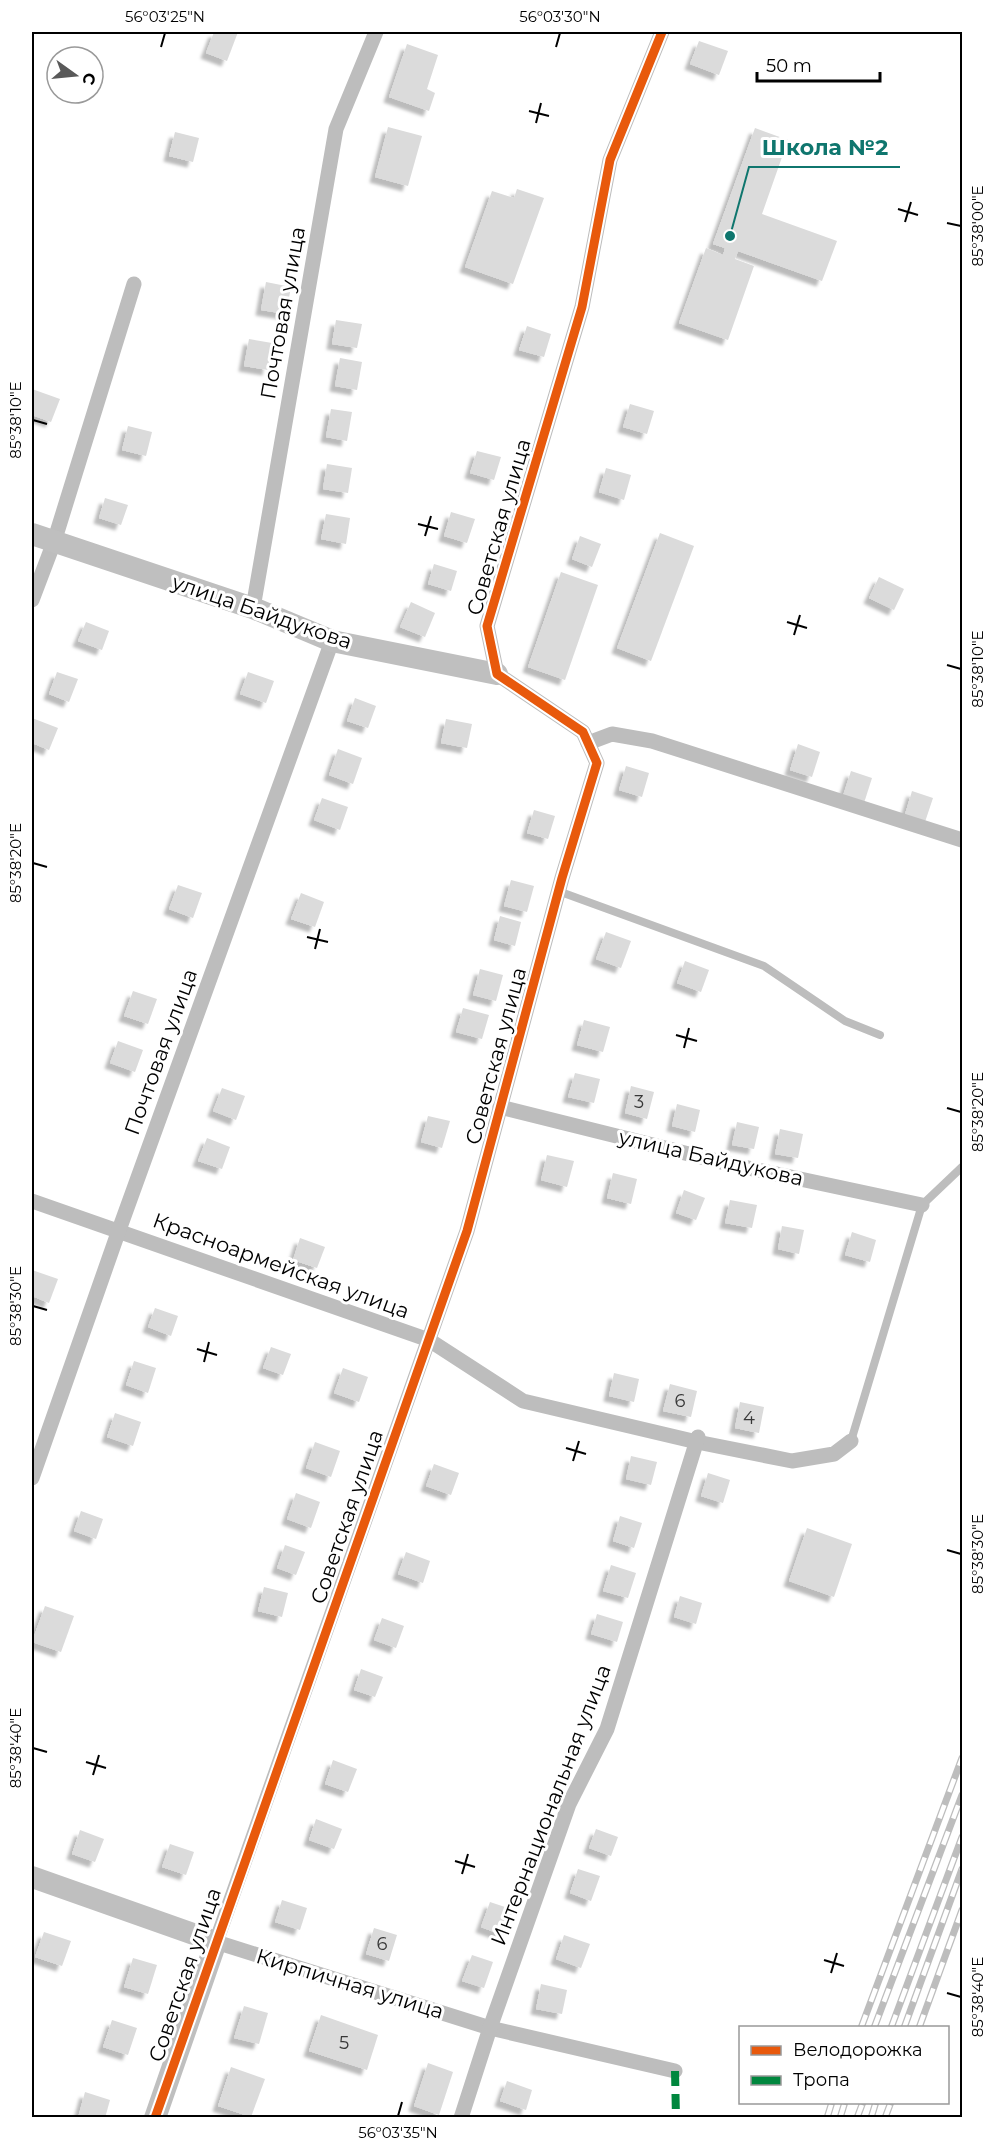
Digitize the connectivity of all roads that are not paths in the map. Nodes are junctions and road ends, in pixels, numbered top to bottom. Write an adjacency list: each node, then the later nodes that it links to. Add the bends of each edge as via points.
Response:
1 (376, 32): 7 (street, Почтовая улица, via 336,129)
2 (662, 32): 9 (street, Советская улица, via 610,160 582,307 487,626)
3 (134, 284): 5 (street)
4 (32, 534): 5 (street, улица Байдукова)
5 (54, 542): 6 (street); 7 (street, улица Байдукова)
6 (32, 600)
7 (253, 608): 8 (street, улица Байдукова)
8 (332, 641): 9 (street, улица Байдукова); 18 (street, Почтовая улица)
9 (497, 674): 10 (street, via 583,732)
10 (588, 742): 11 (street, via 612,734 652,741); 12 (street, Советская улица, via 597,763)
11 (963, 840)
12 (558, 891): 13 (lane, via 764,966 845,1021); 14 (street, Советская улица)
13 (880, 1035)
14 (500, 1107): 17 (street, улица Байдукова, via 725,1164); 19 (street, Советская улица, via 467,1231)
15 (963, 1167): 17 (lane)
16 (32, 1201): 18 (street, Красноармейская улица)
17 (922, 1204): 21 (lane)
18 (118, 1230): 19 (street, Красноармейская улица); 22 (street, Почтовая улица)
19 (429, 1340): 20 (street, Красноармейская улица, via 523,1401); 24 (street, Советская улица)
20 (697, 1440): 21 (street, Красноармейская улица, via 792,1461 834,1454); 25 (street, Интернациональная улица, via 607,1729 569,1804)
21 (850, 1441)
22 (32, 1478)
23 (32, 1877): 24 (street, Кирпичная улица)
24 (216, 1942): 25 (street, Кирпичная улица); 27 (street, Советская улица)
25 (490, 2028): 26 (street, Кирпичная улица); 28 (street, Интернациональная улица)
26 (675, 2071)
27 (154, 2118)
28 (461, 2118)

